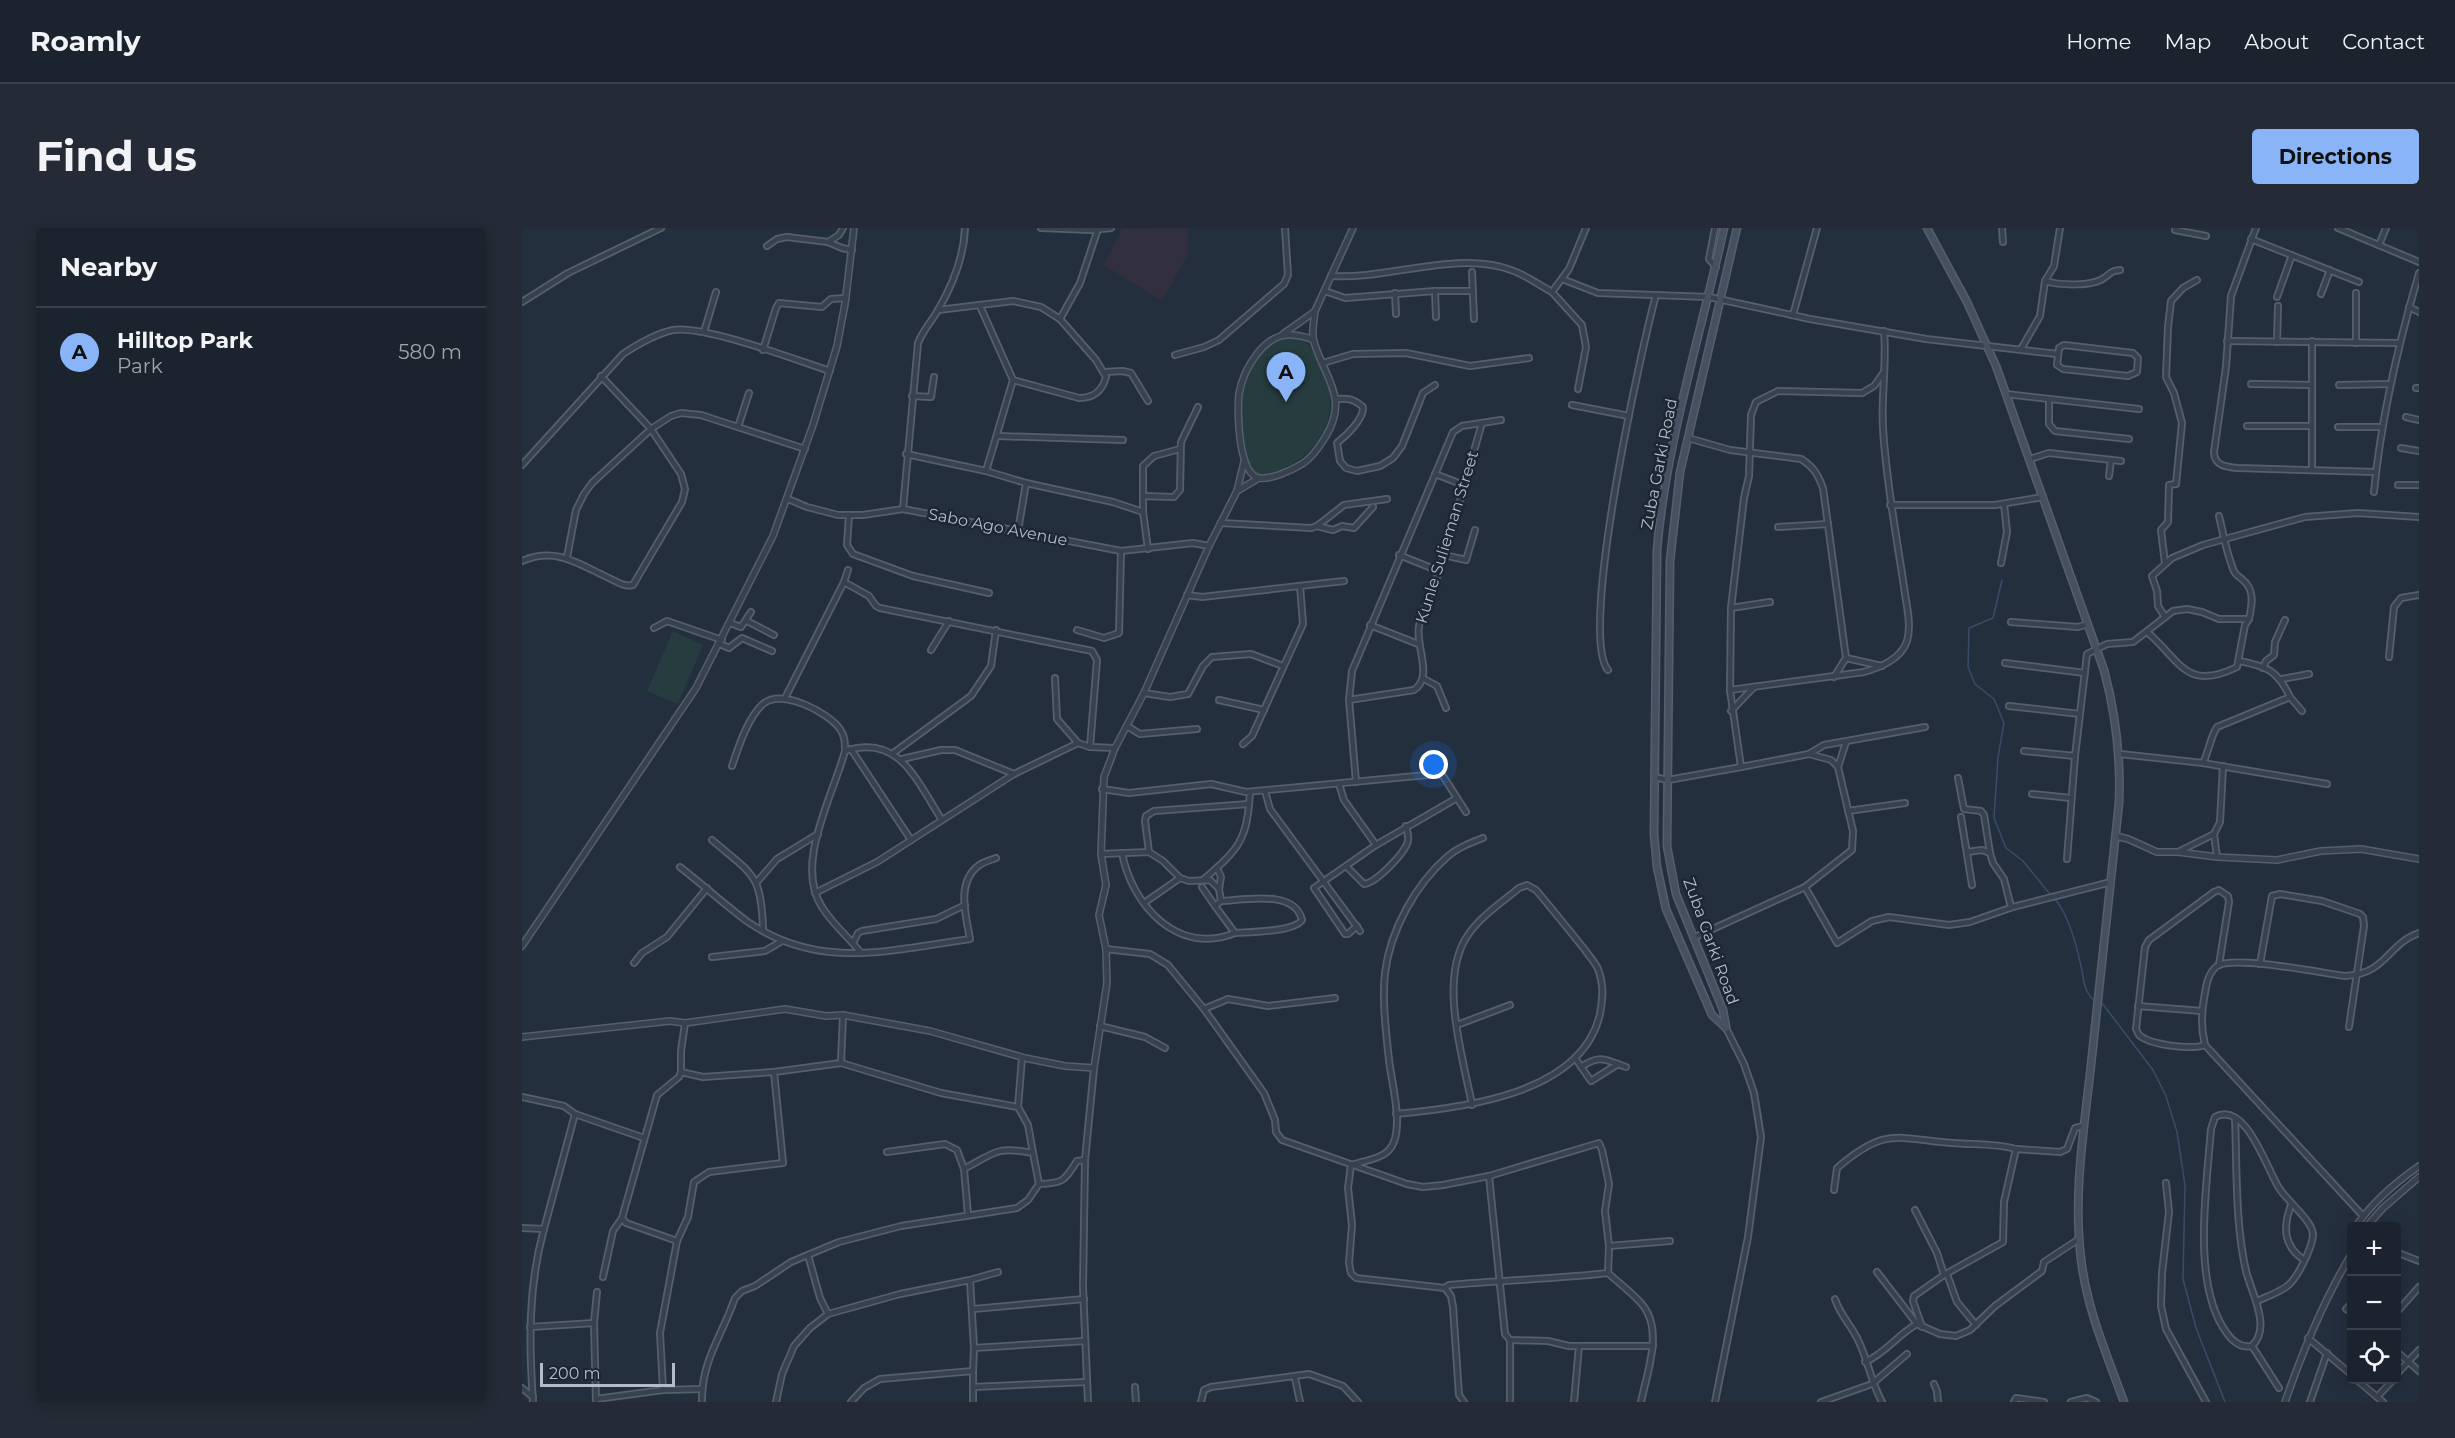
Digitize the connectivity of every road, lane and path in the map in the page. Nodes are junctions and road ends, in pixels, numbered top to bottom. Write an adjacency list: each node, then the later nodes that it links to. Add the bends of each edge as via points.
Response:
1 (661, 228): 54 (street, via 568,273)
2 (843, 228): 24 (street)
3 (854, 228): 28 (street)
4 (965, 228): 58 (street, via 961,257)
5 (1041, 228): 20 (street)
6 (1110, 228): 20 (street)
7 (1285, 228): 79 (street, via 1288,275 1284,284 1219,340)
8 (1353, 228): 36 (street)
9 (1586, 228): 37 (street)
10 (1715, 228): 31 (street, via 1709,261)
11 (1724, 228): 31 (main road, Zuba Garki Road)
12 (1737, 228): 53 (main road, Zuba Garki Road)
13 (1817, 228): 62 (street)
14 (1927, 228): 75 (main road)
15 (2002, 228): 25 (street)
16 (2060, 228): 39 (street, via 2054,266)
17 (2256, 228): 23 (street)
18 (2338, 228): 26 (street)
19 (2386, 228): 26 (street)
20 (1098, 229): 64 (street, via 1080,283)
21 (2174, 229): 22 (street)
22 (2206, 236)
23 (2251, 239): 29 (street); 70 (street, via 2231,296)
24 (828, 242): 27 (street, via 781,237); 28 (street)
25 (2003, 242)
26 (2379, 245): 30 (street)
27 (767, 246)
28 (852, 250): 52 (street)
29 (2292, 255): 33 (street); 51 (street)
30 (2419, 262)
31 (1716, 267): 50 (main road, Zuba Garki Road)
32 (2121, 270): 39 (street, via 2071,286)
33 (2330, 270): 40 (street); 48 (street)
34 (1472, 272): 43 (street)
35 (2419, 273): 57 (street)
36 (1331, 276): 41 (street); 45 (street, via 1484,264 1510,270)
37 (1562, 279): 45 (street); 49 (street, via 1598,293)
38 (2197, 280): 168 (street, via 2171,301 2168,327 2166,378 2182,423 2176,484 2169,484 2168,522 2161,530)
39 (2045, 281): 76 (street, via 2040,316)
40 (2359, 282)
41 (1325, 291): 46 (street, via 1345,298); 59 (street)
42 (1435, 291): 43 (street); 46 (street); 63 (street)
43 (1472, 291): 65 (street)
44 (716, 292): 66 (street)
45 (1552, 292): 93 (street, via 1582,325 1586,347)
46 (1395, 293): 61 (street)
47 (2356, 293): 73 (street)
48 (2321, 294)
49 (1656, 296): 50 (street); 103 (street)
50 (1709, 297): 53 (street); 248 (main road, Zuba Garki Road, via 1660,523)
51 (2277, 297)
52 (846, 298): 77 (street, via 831,299 822,307 780,303); 82 (street)
53 (1722, 299): 62 (street); 115 (main road, Zuba Garki Road)
54 (522, 302)
55 (980, 306): 58 (street); 64 (street, via 1024,302); 87 (street)
56 (2278, 306): 71 (street)
57 (2409, 307): 60 (street); 74 (street)
58 (938, 310): 96 (street, via 918,343)
59 (1316, 311): 68 (street); 69 (street)
60 (2419, 312)
61 (1396, 315)
62 (1793, 315): 67 (street)
63 (1436, 317)
64 (1060, 319): 83 (street)
65 (1474, 319)
66 (704, 332): 77 (street); 85 (street, via 674,330 656,336 623,354)
67 (1884, 332): 75 (street); 84 (street)
68 (1280, 336): 69 (street); 127 (street, via 1267,343 1242,382 1239,415)
69 (1314, 341): 81 (street)
70 (2227, 341): 71 (street); 129 (street, via 2216,460 2220,465 2238,468)
71 (2277, 342): 72 (street)
72 (2312, 342): 73 (street); 91 (street)
73 (2356, 343): 74 (street)
74 (2399, 343): 89 (street)
75 (1987, 345): 76 (street); 95 (main road)
76 (2021, 349): 78 (street)
77 (763, 350): 82 (street)
78 (2057, 354): 78 (street, via 2064,345 2133,353 2138,357 2137,372 2128,376 2063,369 2057,365)
79 (1175, 355)
80 (1529, 358): 81 (street, via 1470,366 1419,354 1353,354)
81 (1323, 363): 97 (street)
82 (830, 371): 118 (street)
83 (1105, 372): 87 (street, via 1104,386 1088,398); 99 (street, via 1131,373)
84 (1884, 372): 122 (street, via 1874,386 1862,393 1778,391 1762,398 1753,407); 146 (street, via 1882,425)
85 (601, 376): 113 (street); 128 (street)
86 (934, 377): 96 (street, via 931,398)
87 (1013, 380): 114 (street)
88 (2251, 384): 91 (street)
89 (2390, 384): 92 (street); 112 (street)
90 (1436, 385): 97 (street, via 1423,393 1402,446 1393,458 1370,470 1346,468 1340,461 1337,444 1364,412 1356,401)
91 (2312, 385): 109 (street)
92 (2339, 385)
93 (1578, 389)
94 (749, 393): 110 (street)
95 (2006, 394): 98 (street); 124 (main road)
96 (912, 396): 123 (street)
97 (1336, 399): 134 (street, via 1332,426 1313,454 1295,468)
98 (2049, 399): 102 (street); 117 (street, via 2049,424 2055,431)
99 (1148, 401)
100 (1572, 405): 103 (street)
101 (1198, 407): 120 (street)
102 (2139, 409)
103 (1629, 416): 206 (street, via 1601,593 1603,662)
104 (2406, 417): 106 (street)
105 (1501, 420): 107 (street)
106 (2419, 420)
107 (1482, 423): 132 (street, via 1462,426 1453,432); 138 (street, Kunle Sulieman Street)
108 (2247, 426): 109 (street)
109 (2311, 426): 129 (street)
110 (738, 427): 113 (street, via 681,413); 118 (street)
111 (2337, 427): 112 (street)
112 (2382, 428): 131 (street)
113 (651, 429): 165 (street, via 584,494 576,510); 165 (street, via 681,474 685,489 682,502 633,585 618,583)
114 (997, 436): 116 (street); 130 (street)
115 (1688, 438): 122 (street); 250 (main road, Zuba Garki Road, via 1675,506 1670,561)
116 (1123, 440)
117 (2129, 440)
118 (805, 448): 143 (street)
119 (2401, 448): 121 (street)
120 (1180, 449): 141 (street, via 1146,461 1141,471); 141 (street, via 1178,494)
121 (2419, 451)
122 (1748, 452): 154 (street, via 1801,459 1810,464 1823,488); 178 (street, via 1749,476)
123 (906, 454): 130 (street); 148 (street)
124 (2030, 459): 125 (street, via 2049,453); 142 (main road)
125 (2111, 460): 126 (street); 133 (street)
126 (2121, 461)
127 (1244, 462): 134 (street, via 1249,472); 139 (street)
128 (522, 465)
129 (2312, 470): 131 (street)
130 (986, 471): 135 (street)
131 (2376, 472): 140 (street)
132 (1435, 474): 138 (street); 163 (street)
133 (2109, 476)
134 (1259, 478): 139 (street)
135 (1026, 483): 149 (street); 158 (street)
136 (2398, 485): 137 (street)
137 (2419, 485)
138 (1464, 486): 164 (street, Kunle Sulieman Street)
139 (1237, 491): 153 (street)
140 (2374, 492)
141 (1143, 496): 149 (street)
142 (2043, 497): 145 (street); 187 (main road)
143 (788, 499): 150 (street, Sabo Ago Avenue); 186 (street)
144 (1387, 499): 155 (street, via 1344,505)
145 (2004, 504): 146 (street); 167 (street, via 2007,532)
146 (1890, 505): 204 (street, via 1909,634 1901,651)
147 (1373, 507): 155 (street, via 1354,528 1342,526 1333,530)
148 (903, 509): 150 (street, Sabo Ago Avenue); 158 (street, Sabo Ago Avenue)
149 (1143, 512): 161 (street)
150 (849, 515): 174 (street, via 847,545 853,554 913,576)
151 (2219, 516): 159 (street)
152 (2419, 516): 159 (street, via 2358,513 2305,517)
153 (1221, 523): 155 (street); 160 (street)
154 (1828, 524): 156 (street); 200 (street)
155 (1317, 526)
156 (1778, 527)
157 (1475, 530): 164 (street, via 1466,560)
158 (1018, 531): 162 (street, Sabo Ago Avenue)
159 (2225, 539): 168 (street); 181 (street, via 2236,575 2251,591)
160 (1209, 546): 161 (street, Sabo Ago Avenue, via 1193,543); 176 (street)
161 (1148, 549): 162 (street, Sabo Ago Avenue)
162 (1121, 551): 191 (street, via 1119,633 1104,638)
163 (1399, 555): 170 (street); 188 (street)
164 (1444, 555): 170 (street, Kunle Sulieman Street)
165 (567, 557): 166 (street, via 541,556)
166 (522, 561)
167 (2001, 563)
168 (2165, 563): 180 (street, via 2152,576 2158,606)
169 (848, 570): 172 (street)
170 (1439, 571): 195 (street, Kunle Sulieman Street, via 1418,627)
171 (1344, 581): 173 (street)
172 (844, 582): 184 (street, via 869,596 880,608); 217 (street)
173 (1300, 586): 176 (street); 203 (street, via 1303,624)
174 (989, 593)
175 (2419, 595): 199 (street, via 2401,598 2394,607)
176 (1187, 596): 215 (street)
177 (1770, 602): 178 (street)
178 (1731, 608): 214 (street)
179 (751, 612): 183 (street)
180 (2165, 617): 181 (street, via 2187,609 2219,619); 192 (street)
181 (2249, 619): 201 (street)
182 (2285, 620): 205 (street, via 2275,642 2274,656)
183 (747, 621): 186 (street, via 741,627); 193 (street)
184 (949, 621): 190 (street); 197 (street)
185 (2011, 622): 187 (street, via 2078,627)
186 (730, 623): 194 (street)
187 (2088, 624): 196 (main road)
188 (1370, 625): 195 (street); 219 (street, via 1352,671)
189 (654, 628): 194 (street, via 667,621)
190 (996, 630): 232 (street, via 1096,654); 237 (street, via 991,666 971,696)
191 (1077, 630)
192 (2147, 632): 196 (street, via 2133,642); 201 (street, via 2183,670 2198,676 2221,675 2237,667)
193 (774, 635)
194 (721, 642): 198 (street, via 729,648 742,638); 309 (street, via 696,688)
195 (1418, 644): 212 (street, Kunle Sulieman Street)
196 (2097, 648): 207 (street, via 2087,654); 239 (main road, via 2115,713)
197 (931, 650)
198 (772, 651)
199 (2389, 657)
200 (1846, 658): 204 (street); 209 (street)
201 (2239, 661): 205 (street)
202 (2005, 663): 207 (street)
203 (1283, 666): 215 (street, via 1251,654 1212,657 1188,694 1170,697); 222 (street)
204 (1883, 666): 209 (street)
205 (2263, 668): 211 (street)
206 (1608, 670)
207 (2085, 673): 225 (street)
208 (2309, 674): 211 (street)
209 (1834, 677): 213 (street)
210 (1055, 678): 230 (street, via 1057,719)
211 (2282, 679): 216 (street)
212 (1424, 680): 219 (street, via 1414,690); 221 (street, via 1437,686)
213 (1754, 687): 214 (street); 223 (street)
214 (1730, 690): 223 (street)
215 (1144, 693): 226 (street)
216 (2290, 697): 224 (street); 242 (street, via 2217,727)
217 (785, 698): 235 (street, via 834,721 845,740); 243 (street, via 770,700 756,712)
218 (1219, 700): 222 (street)
219 (1349, 700): 251 (street)
220 (2009, 706): 225 (street)
221 (1446, 708)
222 (1264, 710): 231 (street, via 1252,736)
223 (1731, 711): 245 (street)
224 (2302, 711)
225 (2080, 714): 240 (street)
226 (1127, 726): 228 (street, via 1140,734); 233 (street)
227 (1925, 727): 229 (street)
228 (1197, 729)
229 (1846, 742): 238 (street, via 1824,745); 246 (street)
230 (1078, 743): 232 (street); 247 (street)
231 (1243, 744)
232 (1090, 747): 233 (street)
233 (1115, 748): 254 (street)
234 (851, 749): 235 (street); 237 (street, via 870,746); 272 (street)
235 (845, 751): 267 (street)
236 (2024, 751): 240 (street)
237 (892, 754): 241 (street)
238 (1809, 754): 245 (street); 246 (street, via 1831,760)
239 (2120, 754): 242 (street); 269 (main road)
240 (2076, 756): 259 (street)
241 (902, 759): 247 (street, via 955,750); 265 (street)
242 (2203, 763): 244 (street)
243 (732, 766)
244 (2223, 766): 253 (street); 268 (street, via 2220,822)
245 (1741, 767): 250 (street)
246 (1838, 767): 262 (street)
247 (1014, 774): 265 (street)
248 (1654, 777): 250 (street); 327 (main road, Zuba Garki Road, via 1657,867 1666,909 1712,1015)
249 (1958, 778): 278 (street, via 1964,809 1984,814)
250 (1668, 780): 306 (main road, Zuba Garki Road, via 1667,846 1676,894)
251 (1356, 782): 252 (street); 258 (street, via 1441,774)
252 (1340, 784): 255 (street); 273 (street, via 1344,800)
253 (2327, 784)
254 (1102, 789): 256 (street, via 1129,794 1211,784); 279 (street)
255 (1265, 791): 256 (street); 291 (street, via 1270,809)
256 (1250, 792): 261 (street)
257 (2032, 794): 259 (street)
258 (1457, 798): 263 (street); 266 (street)
259 (2072, 798): 282 (street)
260 (1905, 803): 262 (street)
261 (1249, 804): 275 (street, via 1154,811 1145,821); 286 (street, via 1244,836)
262 (1848, 811): 294 (street, via 1852,850)
263 (1466, 812)
264 (1961, 817): 276 (street)
265 (942, 820): 272 (street)
266 (1406, 826): 273 (street); 284 (street, via 1406,845 1376,880 1364,884)
267 (818, 834): 289 (street, via 777,859); 297 (street, via 812,860)
268 (2214, 834): 277 (street); 280 (street)
269 (2116, 836): 277 (street, via 2157,852); 290 (main road)
270 (1483, 838): 344 (street, via 1447,856 1418,889 1399,923 1390,950 1385,1004)
271 (712, 840): 289 (street)
272 (911, 840): 297 (street)
273 (1376, 845): 284 (street)
274 (1122, 852): 275 (street); 279 (street); 299 (street, via 1127,874)
275 (1149, 852): 287 (street)
276 (1967, 852): 278 (street); 292 (street)
277 (2178, 852): 280 (street)
278 (1990, 853): 302 (street, via 2004,879)
279 (1101, 854): 310 (street, via 1106,885 1099,915)
280 (2217, 857): 283 (street, via 2277,860 2321,851 2361,849)
281 (996, 858): 300 (street, via 979,865 968,878)
282 (2067, 859)
283 (2419, 859)
284 (1346, 866): 291 (street)
285 (680, 867): 295 (street)
286 (1217, 868): 288 (street); 296 (street)
287 (1180, 878): 288 (street); 299 (street)
288 (1204, 879): 296 (street)
289 (757, 882): 303 (street)
290 (2110, 882): 302 (street); 346 (main road)
291 (1323, 883): 291 (street, via 1358,928 1345,934 1314,891)
292 (1972, 885)
293 (1202, 886): 301 (street)
294 (1805, 887): 302 (street, via 1837,943 1872,921 1889,917 1949,926); 306 (street)
295 (707, 888): 303 (street); 313 (street, via 667,937)
296 (1220, 889): 298 (street)
297 (815, 893): 308 (street, via 832,921)
298 (1221, 901): 301 (street); 304 (street, via 1285,901 1302,917 1301,923 1286,928)
299 (1144, 903): 304 (street, via 1169,929 1186,938)
300 (965, 905): 308 (street, via 936,919 862,931); 311 (street, via 970,939)
301 (1215, 906): 304 (street)
302 (2011, 908)
303 (763, 931): 307 (street)
304 (1235, 933)
305 (2419, 933): 316 (street, via 2372,970)
306 (1695, 937): 327 (main road, Zuba Garki Road)
307 (782, 940): 311 (street, via 830,954); 312 (street, via 765,951)
308 (853, 943): 311 (street)
309 (522, 946)
310 (1106, 949): 320 (street, via 1150,954 1160,959); 325 (street, via 1107,983)
311 (861, 953)
312 (712, 957)
313 (634, 963)
314 (2260, 963): 315 (street); 316 (street); 316 (street, via 2270,900 2280,894 2322,901 2363,917)
315 (2219, 965): 319 (street, via 2229,902 2228,896 2219,890 2149,940); 321 (street, via 2206,983)
316 (2358, 975): 326 (street)
317 (1335, 998): 320 (street, via 1268,1006 1228,999)
318 (1510, 1005): 324 (street)
319 (2138, 1006): 321 (street); 329 (street, via 2136,1029 2144,1040 2194,1048)
320 (1204, 1009): 352 (street, via 1264,1093 1282,1140)
321 (2202, 1011): 329 (street)
322 (843, 1015): 323 (street, via 785,1009); 331 (street, via 930,1031); 333 (street)
323 (685, 1023): 328 (street, via 670,1021); 338 (street)
324 (1457, 1025): 332 (street, via 1453,977 1466,937 1527,885 1536,890 1597,967 1604,994 1597,1026); 341 (street)
325 (1100, 1026): 330 (street, via 1145,1037); 337 (street)
326 (2349, 1027)
327 (1726, 1028): 444 (street, via 1754,1093 1761,1137 1748,1237)
328 (522, 1037)
329 (2205, 1045): 363 (street)
330 (1166, 1048)
331 (1022, 1058): 337 (street); 342 (street)
332 (1575, 1058): 335 (street); 341 (street, via 1519,1091)
333 (841, 1063): 339 (street); 342 (street, via 941,1093)
334 (1618, 1064): 335 (street, via 1597,1058); 335 (street, via 1592,1081); 336 (street)
335 (1581, 1067)
336 (1626, 1067)
337 (1094, 1068): 351 (street)
338 (681, 1072): 339 (street, via 703,1077); 347 (street, via 657,1095)
339 (774, 1072): 371 (street, via 783,1162 709,1172 699,1177 694,1182 688,1217)
340 (522, 1097): 343 (street, via 564,1106)
341 (1472, 1105): 344 (street)
342 (1018, 1107): 350 (street, via 1028,1125)
343 (575, 1114): 347 (street); 369 (street)
344 (1396, 1114): 352 (street, via 1395,1138 1390,1149)
345 (2235, 1118): 360 (street, via 2252,1134); 391 (street, via 2244,1263); 404 (street, via 2220,1114 2212,1121 2205,1261 2222,1326 2232,1340)
346 (2084, 1126): 348 (street, via 2074,1128 2067,1149 2060,1152); 370 (main road)
347 (644, 1138): 364 (street)
348 (2016, 1149): 359 (street, via 1993,1144 1881,1138 1837,1168); 382 (street, via 2004,1203 2003,1242)
349 (887, 1152): 354 (street, via 945,1144 957,1150)
350 (1034, 1153): 354 (street, via 1006,1148); 358 (street)
351 (1085, 1160): 358 (street, via 1077,1161 1058,1184); 389 (street)
352 (1351, 1165): 355 (street, via 1423,1187); 387 (street, via 1351,1273 1356,1278)
353 (2419, 1166): 363 (street)
354 (964, 1169): 362 (street)
355 (1489, 1176): 373 (street, via 1599,1143 1609,1184 1605,1211); 385 (street)
356 (2419, 1177): 367 (street)
357 (2166, 1183): 453 (street, via 2169,1212 2161,1306 2166,1329)
358 (1039, 1184): 362 (street, via 1017,1208)
359 (1833, 1190)
360 (2291, 1205): 376 (street, via 2286,1238 2295,1254); 376 (street, via 2311,1227 2313,1238)
361 (1915, 1210): 382 (street)
362 (968, 1215): 375 (street, via 883,1230)
363 (2363, 1216): 365 (street); 366 (street)
364 (622, 1218): 371 (street, via 626,1223); 383 (street, via 613,1231)
365 (2359, 1222)
366 (2368, 1222)
367 (2371, 1222)
368 (522, 1228): 369 (street)
369 (544, 1229): 398 (street, via 533,1280)
370 (2079, 1239): 397 (street, via 2044,1262 2042,1271); 452 (main road, via 2095,1326)
371 (677, 1241): 427 (street, via 660,1333)
372 (1670, 1241): 373 (street)
373 (1609, 1246): 381 (street)
374 (2401, 1254): 378 (street)
375 (808, 1255): 394 (street); 426 (street, via 737,1295 708,1360)
376 (2304, 1260): 391 (street, via 2287,1287)
377 (2347, 1261): 399 (street)
378 (2419, 1261)
379 (998, 1272): 384 (street)
380 (1877, 1272): 396 (street)
381 (1608, 1273): 385 (street, via 1521,1282); 403 (street, via 1642,1304 1653,1331)
382 (1946, 1275): 396 (street, via 1914,1296); 397 (street, via 1957,1302)
383 (603, 1277)
384 (970, 1280): 393 (street); 394 (street)
385 (1499, 1280): 387 (street); 400 (street)
386 (2419, 1287): 392 (street)
387 (1445, 1288): 440 (street, via 1454,1307 1459,1395)
388 (597, 1292): 395 (street)
389 (1084, 1299): 393 (street); 401 (street)
390 (1835, 1299): 411 (street, via 1858,1340)
391 (2257, 1301): 404 (street, via 2259,1328)
392 (2401, 1307)
393 (973, 1309): 405 (street)
394 (828, 1314): 432 (street, via 794,1346)
395 (594, 1323): 398 (street); 430 (street)
396 (1919, 1325): 397 (street, via 1950,1336 1965,1333); 411 (street, via 1900,1334 1881,1355)
397 (1976, 1325)
398 (530, 1327): 429 (street)
399 (2308, 1338): 407 (street); 454 (street)
400 (1510, 1340): 402 (street); 441 (street)
401 (1084, 1341): 405 (street); 417 (street)
402 (1579, 1346): 403 (street); 442 (street)
403 (1653, 1346): 443 (street)
404 (2252, 1346): 425 (street)
405 (974, 1348): 413 (street)
406 (2419, 1350): 410 (street)
407 (2327, 1353): 414 (street); 455 (street)
408 (1907, 1354): 418 (street)
409 (2401, 1354): 410 (street)
410 (2409, 1361): 412 (street); 415 (street)
411 (1865, 1362): 418 (street)
412 (2401, 1370)
413 (973, 1371): 422 (street); 433 (street, via 880,1379)
414 (2347, 1371)
415 (2419, 1371)
416 (1295, 1378): 437 (street, via 1211,1387 1204,1390); 438 (street); 439 (street, via 1309,1374 1343,1386)
417 (1087, 1382): 422 (street); 435 (street)
418 (1872, 1384): 445 (street); 446 (street)
419 (1934, 1384): 447 (street)
420 (2362, 1384): 428 (street)
421 (2389, 1384): 428 (street)
422 (973, 1387): 434 (street)
423 (1135, 1387): 436 (street)
424 (522, 1388): 429 (street)
425 (2279, 1388)
426 (702, 1389): 427 (street); 431 (street)
427 (663, 1390): 430 (street)
428 (2377, 1397): 456 (street)
429 (533, 1400)
430 (596, 1400)
431 (702, 1402)
432 (776, 1402)
433 (851, 1402)
434 (973, 1402)
435 (1088, 1402)
436 (1136, 1402)
437 (1201, 1402)
438 (1300, 1402)
439 (1358, 1402)
440 (1464, 1402)
441 (1510, 1402)
442 (1574, 1402)
443 (1641, 1402)
444 (1715, 1402)
445 (1821, 1402)
446 (1882, 1402)
447 (1938, 1402)
448 (2014, 1402): 449 (street, via 2016,1398)
449 (2044, 1402)
450 (2071, 1402): 451 (street, via 2087,1398)
451 (2096, 1402)
452 (2124, 1402)
453 (2206, 1402)
454 (2285, 1402)
455 (2310, 1402)
456 (2383, 1402)

